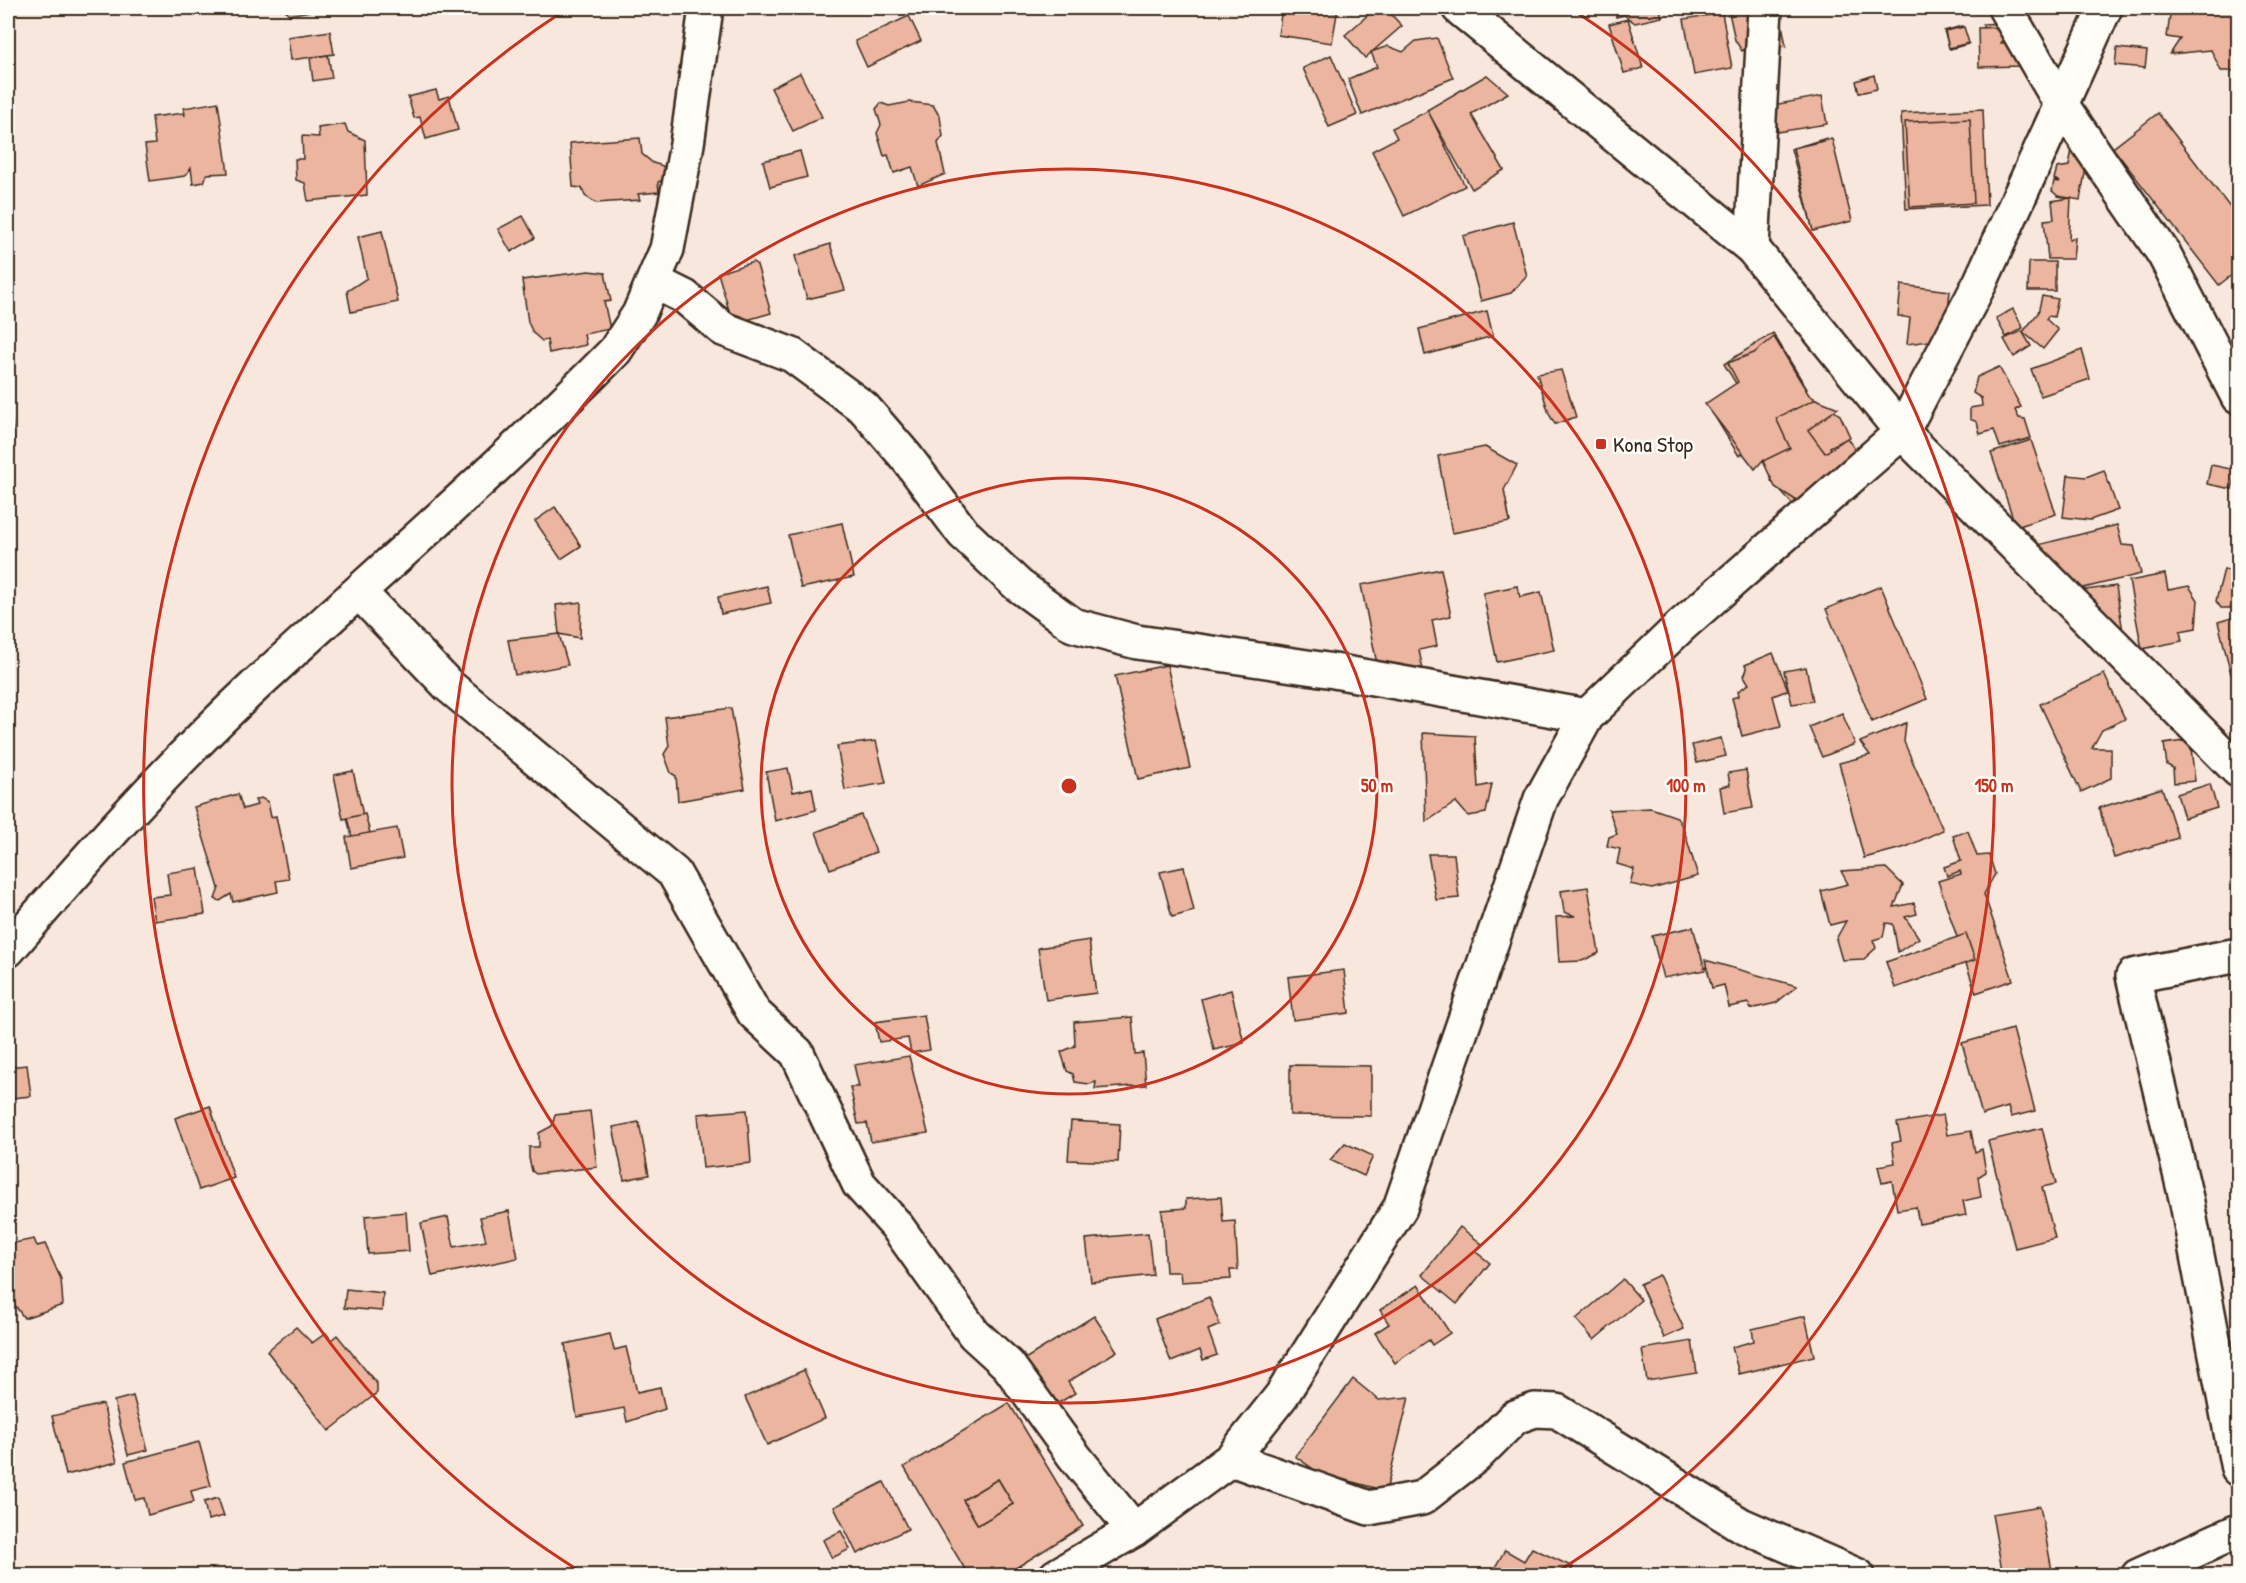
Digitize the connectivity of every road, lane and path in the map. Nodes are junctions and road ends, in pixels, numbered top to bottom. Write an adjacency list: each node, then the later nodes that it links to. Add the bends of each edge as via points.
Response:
1 (706, 8): 8 (street, via 668,249)
2 (1459, 8): 7 (street)
3 (1765, 8): 7 (street)
4 (2005, 8): 6 (street)
5 (2105, 8): 6 (street)
6 (2061, 105): 9 (street, via 2164,254); 10 (street, via 1980,283)
7 (1752, 248): 10 (street)
8 (655, 282): 11 (street, via 615,351); 12 (street, via 685,297 723,329 792,355 864,408 963,533 1018,585 1073,625 1137,642 1334,671)
9 (2238, 397)
10 (1902, 432): 12 (street, via 1682,625); 13 (street)
11 (360, 593): 14 (street, via 255,686 178,764); 18 (street, via 449,686 674,873 754,1013 797,1053 859,1184 896,1225 974,1334 1008,1365)
12 (1587, 716): 16 (street, via 1541,799 1400,1208 1282,1395)
13 (2238, 770)
14 (8, 950)
15 (2238, 955): 17 (street, via 2133,976 2186,1198)
16 (1231, 1459): 18 (street); 21 (street, via 1369,1508 1422,1498 1476,1456 1515,1418 1535,1410 1557,1411 1741,1525)
17 (2238, 1469)
18 (1134, 1530): 20 (street)
19 (2238, 1531): 22 (street)
20 (1056, 1575)
21 (1858, 1575)
22 (2138, 1575)

